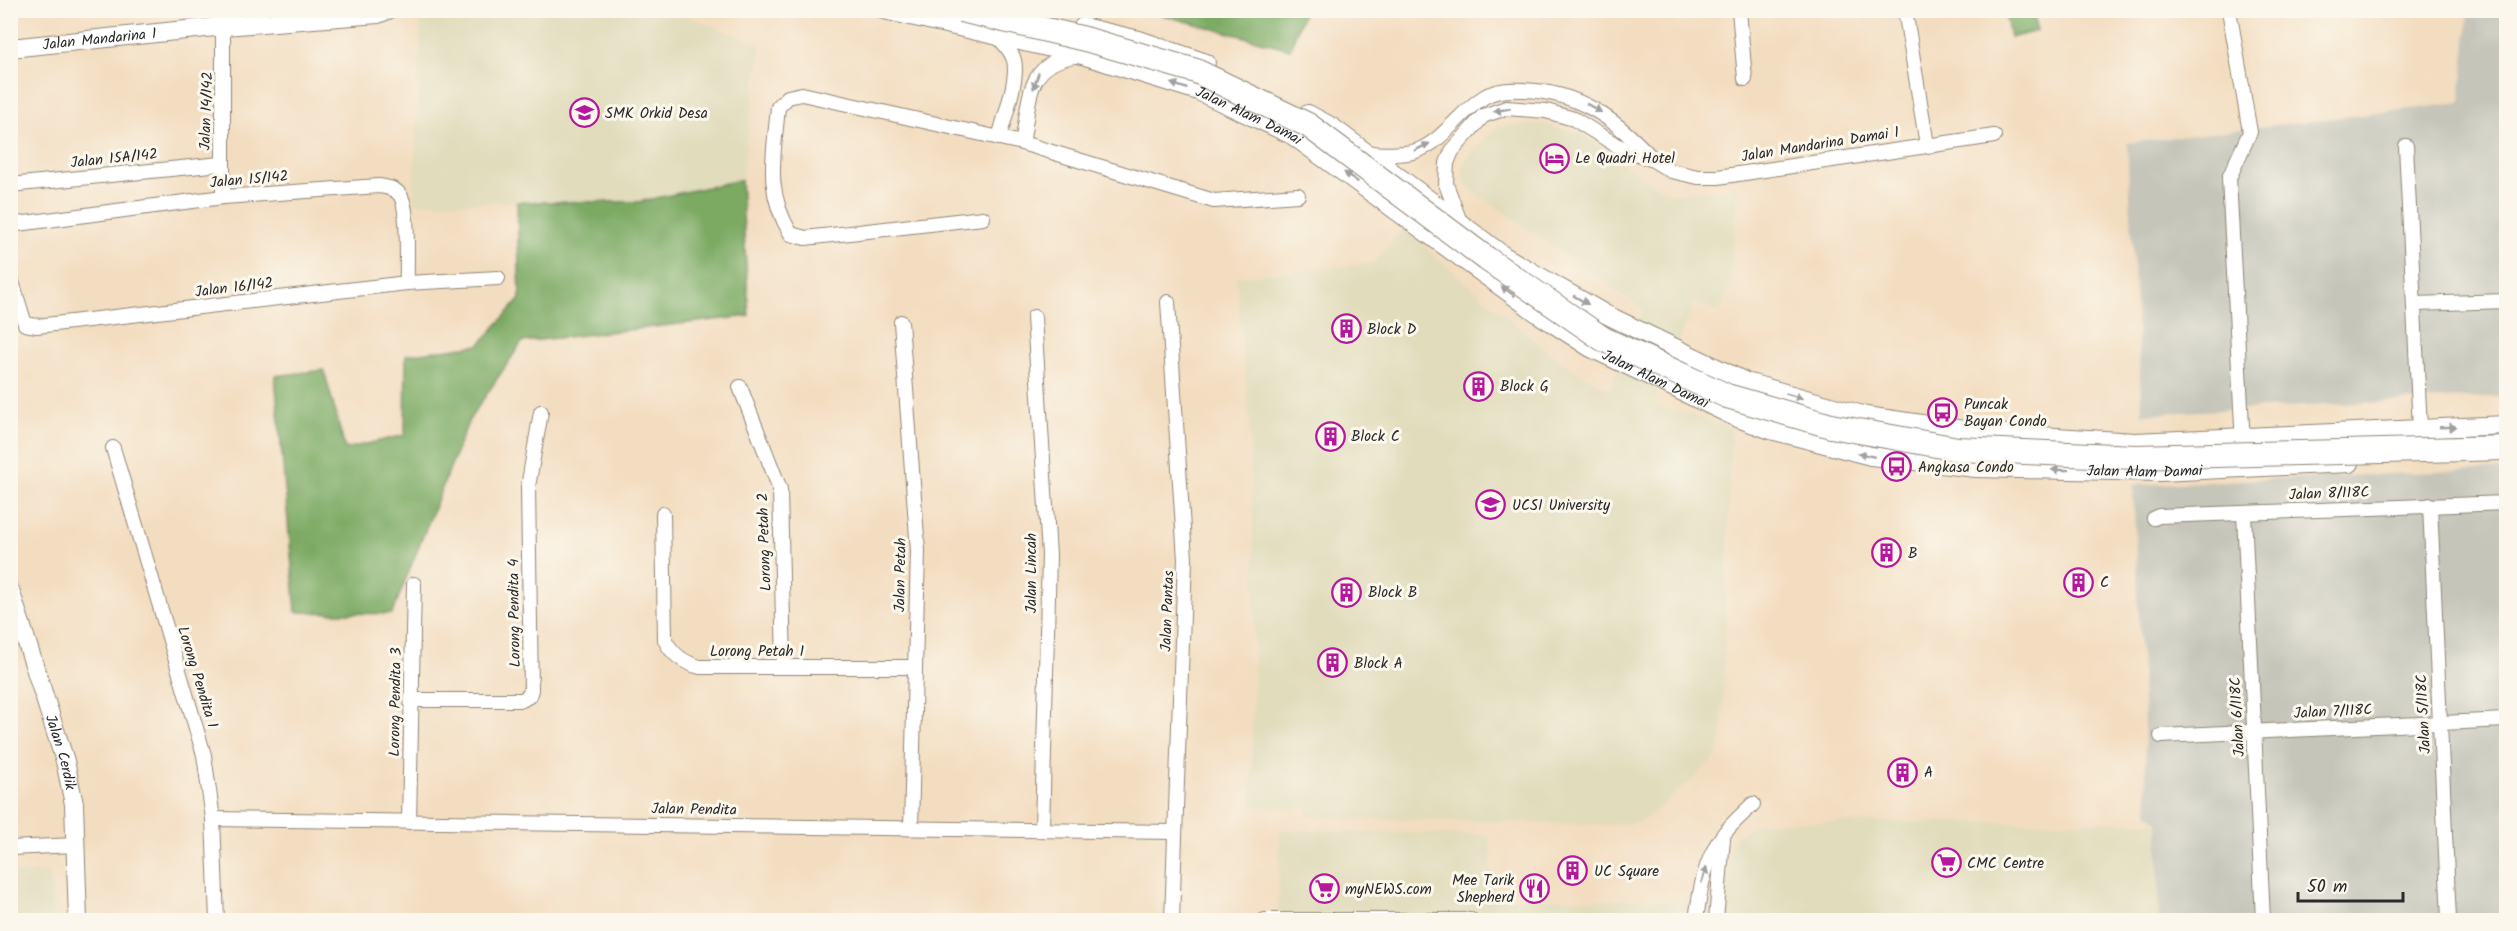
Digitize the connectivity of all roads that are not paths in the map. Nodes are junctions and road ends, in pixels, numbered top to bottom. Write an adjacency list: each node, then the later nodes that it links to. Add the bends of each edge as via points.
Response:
1 (388, 10): 10 (main road, Jalan Mandarina 1, via 378,14)
2 (884, 10): 11 (main road, Jalan Alam Damai)
3 (961, 10): 48 (highway, bridge, via 1085,39 1196,71 1308,125 1487,259 1603,339 1727,396 1821,423 1958,449 2134,457)
4 (990, 10): 25 (main road, Jalan Alam Damai, via 1139,40 1203,62 1322,122)
5 (1739, 10): 15 (street)
6 (1905, 10): 23 (street)
7 (2063, 10): 8 (street)
8 (2075, 10)
9 (2229, 10): 46 (street, via 2250,132 2229,178)
10 (224, 18): 12 (main road, Jalan Mandarina 1); 27 (street, Jalan 14/142)
11 (998, 37): 13 (main road, Jalan Alam Damai); 21 (street, via 1009,50 1015,73)
12 (10, 48)
13 (1082, 55): 22 (street, one-way to 22, via 1059,59 1035,75); 51 (main road, Jalan Alam Damai, one-way to 13, via 2160,472 1965,467 1870,456 1771,430 1735,417 1591,348 1293,135 1197,91)
14 (1172, 60): 47 (highway, bridge, via 1197,67 1309,121 1491,256 1605,334 1727,391 1831,421 1958,445 2136,452)
15 (1745, 79)
16 (1536, 90): 17 (street, Jalan Mandarina Damai 1); 18 (street); 25 (street, Jalan Mandarina Damai 1, one-way to 16, via 1414,152 1430,145 1486,95 1510,89)
17 (1567, 97): 19 (street); 26 (street, Jalan Mandarina Damai 1, one-way to 26, via 1615,122)
18 (1533, 109): 19 (street, Jalan Mandarina Damai 1); 32 (street, Jalan Mandarina Damai 1, one-way to 32, via 1506,108 1483,116 1452,151 1446,184)
19 (1560, 115): 26 (street, Jalan Mandarina Damai 1, via 1588,125 1616,145)
20 (1994, 136): 23 (street, Jalan Mandarina Damai 1)
21 (999, 138): 22 (street); 31 (street, via 802,94 788,97 778,107 772,186 790,234 806,238)
22 (1022, 143): 29 (street, via 1214,201)
23 (1927, 145): 26 (street, Jalan Mandarina Damai 1, via 1718,177 1671,171)
24 (2406, 146): 39 (street)
25 (1365, 153): 32 (main road, Jalan Alam Damai)
26 (1653, 160)
27 (221, 164): 28 (street, Jalan 15A/142); 30 (street, Jalan 14/142)
28 (10, 185)
29 (1298, 195)
30 (222, 197): 33 (street, Jalan 15/142); 36 (street, Jalan 15/142, via 379,186 393,189 401,196 404,208)
31 (983, 218)
32 (1460, 222): 46 (main road, Jalan Alam Damai, one-way to 46, via 1512,260 1699,362 1746,382 1855,413 1940,429 1999,434 2135,442)
33 (10, 225)
34 (10, 275): 36 (street, Jalan 16/142, via 25,324 37,326)
35 (498, 278): 36 (street, Jalan 16/142)
36 (407, 283)
37 (2506, 301): 39 (street)
38 (1168, 302): 71 (street, Jalan Pantas, via 1185,559)
39 (2416, 304): 45 (street)
40 (1034, 317): 70 (street, Jalan Lincah, via 1049,555)
41 (901, 322): 60 (street, Jalan Petah, via 918,551)
42 (740, 387): 59 (street, Lorong Petah 2, via 780,489)
43 (541, 412): 61 (street, Lorong Pendita 4, via 528,487 529,696 522,700)
44 (2506, 425): 45 (main road, Jalan Alam Damai, one-way to 44)
45 (2420, 429): 46 (main road, Jalan Alam Damai)
46 (2243, 438): 51 (street)
47 (2506, 439)
48 (2506, 447)
49 (113, 448): 67 (street, Lorong Pendita 1, via 204,755)
50 (2506, 454): 51 (main road, Jalan Alam Damai)
51 (2244, 468)
52 (2506, 503): 53 (street, Jalan 8/118C)
53 (2430, 506): 54 (street, Jalan 8/118C); 63 (street, Jalan 5/118C)
54 (2244, 513): 56 (street, Jalan 8/118C); 64 (street, Jalan 6/118C)
55 (663, 514): 59 (street, Lorong Petah 1, via 665,640 669,650 700,667)
56 (2154, 518)
57 (414, 584): 61 (street, Lorong Pendita 3)
58 (10, 590): 73 (main road, Jalan Cerdik, via 65,761 74,804)
59 (784, 667): 60 (street, Lorong Petah 1)
60 (914, 667): 69 (street, Jalan Petah)
61 (412, 699): 68 (street, Lorong Pendita 3)
62 (2506, 720): 63 (street, Jalan 7/118C)
63 (2440, 723): 64 (street, Jalan 7/118C); 83 (street, Jalan 5/118C)
64 (2254, 732): 65 (street, Jalan 7/118C); 82 (street, Jalan 6/118C)
65 (2161, 736)
66 (1753, 804): 72 (street)
67 (213, 819): 68 (street, Jalan Pendita); 77 (street, Lorong Pendita 1)
68 (410, 822): 69 (street, Jalan Pendita)
69 (911, 828): 70 (street, Jalan Pendita)
70 (1042, 830): 71 (street, Jalan Pendita)
71 (1174, 832): 78 (street, Jalan Pantas)
72 (1724, 834): 80 (street, one-way to 72, via 1700,884); 81 (street)
73 (76, 845): 74 (street); 76 (main road, Jalan Cerdik)
74 (10, 848)
75 (1264, 920): 79 (street)
76 (78, 921)
77 (217, 921)
78 (1172, 921)
79 (1471, 921)
80 (1696, 921)
81 (1716, 921)
82 (2263, 921)
83 (2449, 921)

